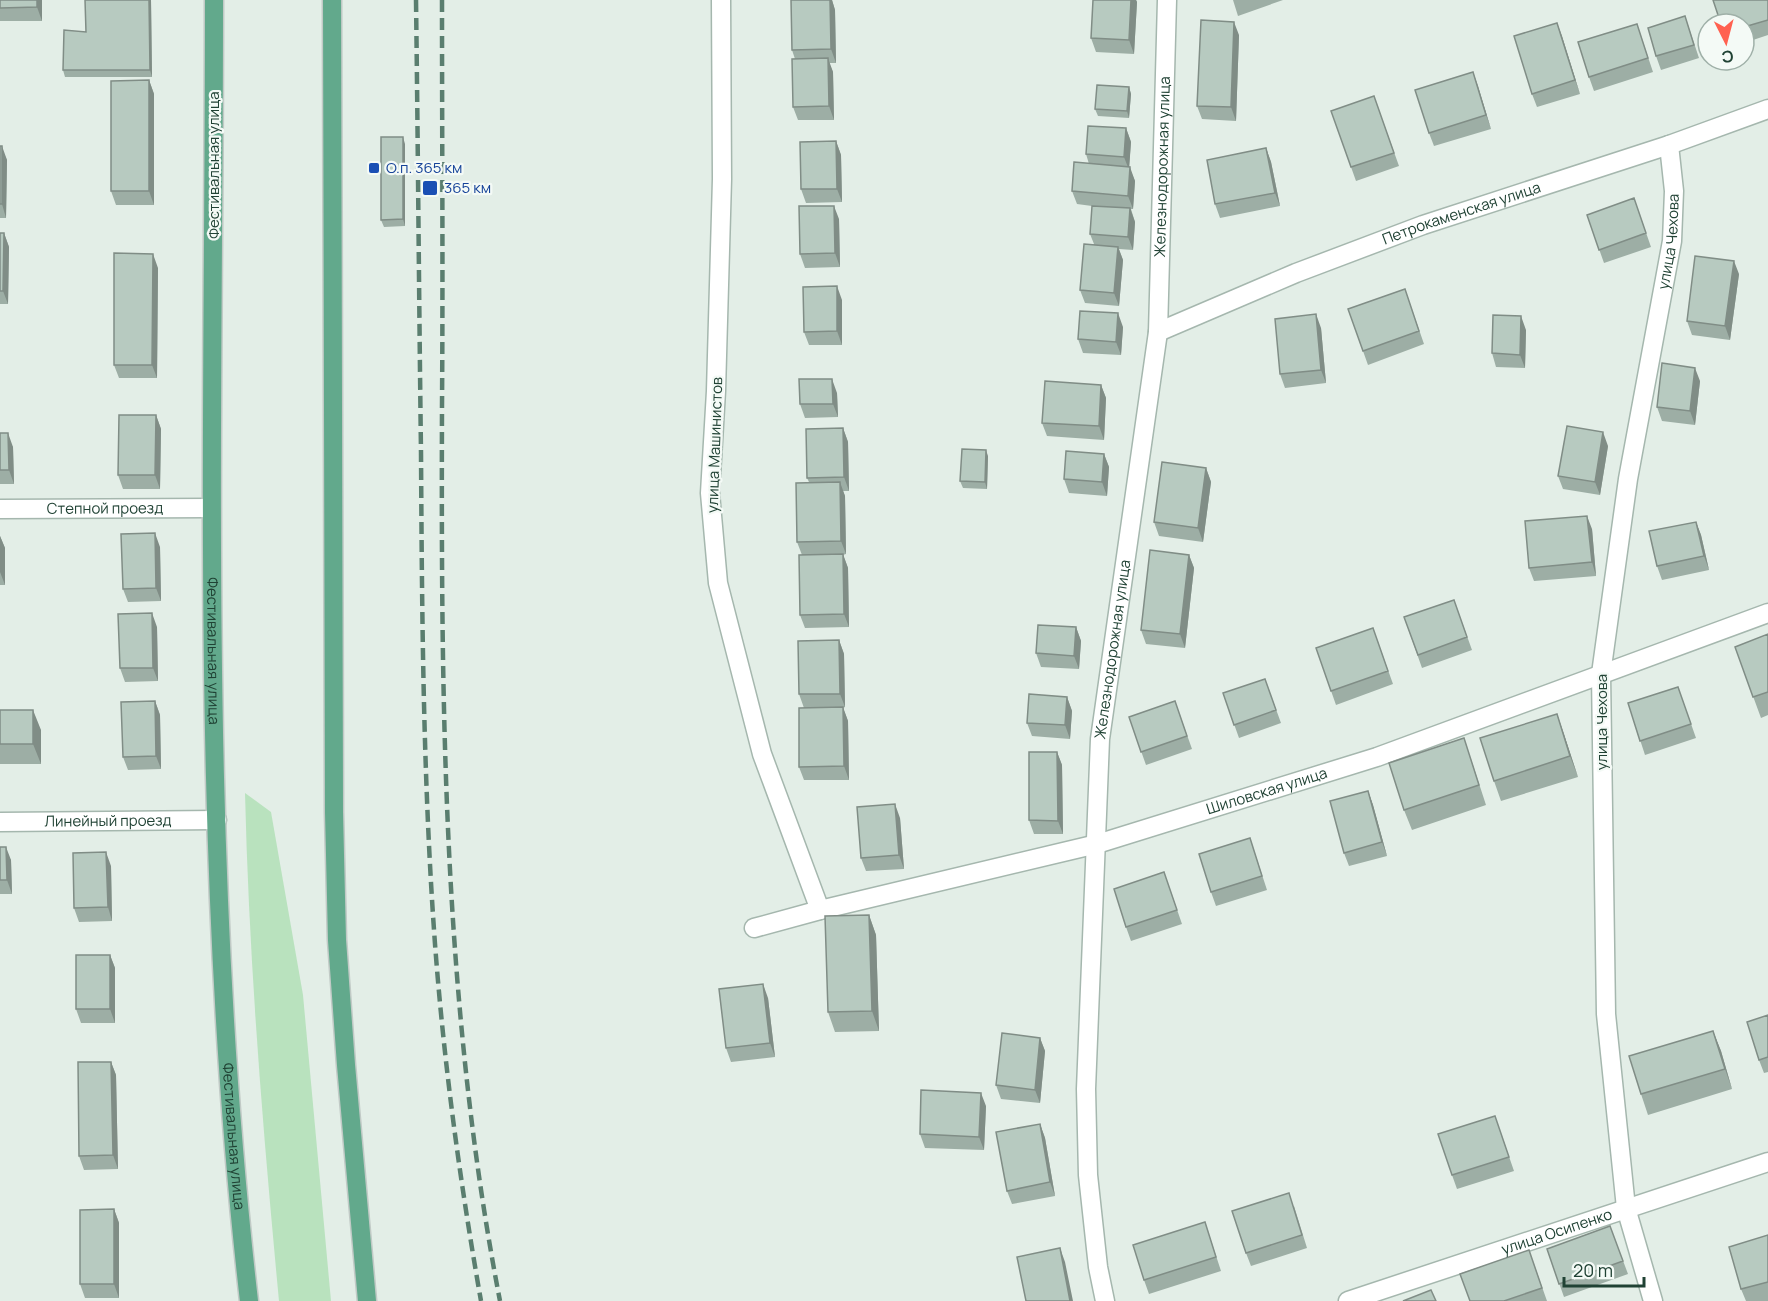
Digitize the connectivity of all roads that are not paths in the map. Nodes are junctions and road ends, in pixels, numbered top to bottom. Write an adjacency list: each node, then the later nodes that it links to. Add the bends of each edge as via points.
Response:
1 (214, 0): 8 (main road, Фестивальная улица)
2 (332, 0): 20 (main road, via 337,940)
3 (721, 0): 15 (street, улица Машинистов, via 723,168 710,493 718,583 762,754)
4 (1167, 0): 7 (street, Железнодорожная улица)
5 (1768, 109): 6 (street, Петрокаменская улица)
6 (1669, 145): 7 (street, Петрокаменская улица, via 1423,225 1296,273); 11 (street, улица Чехова, via 1674,191 1672,241 1628,479)
7 (1158, 332): 14 (street, Железнодорожная улица, via 1100,739)
8 (211, 508): 9 (street, Степной проезд); 12 (main road, Фестивальная улица)
9 (0, 509)
10 (1768, 613): 11 (street, Шиловская улица)
11 (1601, 674): 14 (street, Шиловская улица, via 1377,757); 18 (street, улица Чехова, via 1606,1014)
12 (217, 820): 13 (street, Линейный проезд); 19 (main road, Фестивальная улица, via 229,1100)
13 (0, 822)
14 (1097, 844): 15 (street, Шиловская улица); 21 (street, Железнодорожная улица, via 1086,1089 1088,1175)
15 (820, 910): 16 (street, Шиловская улица)
16 (754, 928)
17 (1768, 1162): 18 (street, улица Осипенко)
18 (1626, 1208): 22 (street, улица Осипенко); 23 (street, улица Чехова)
19 (249, 1301)
20 (367, 1301)
21 (1105, 1301)
22 (1348, 1301)
23 (1653, 1301)

